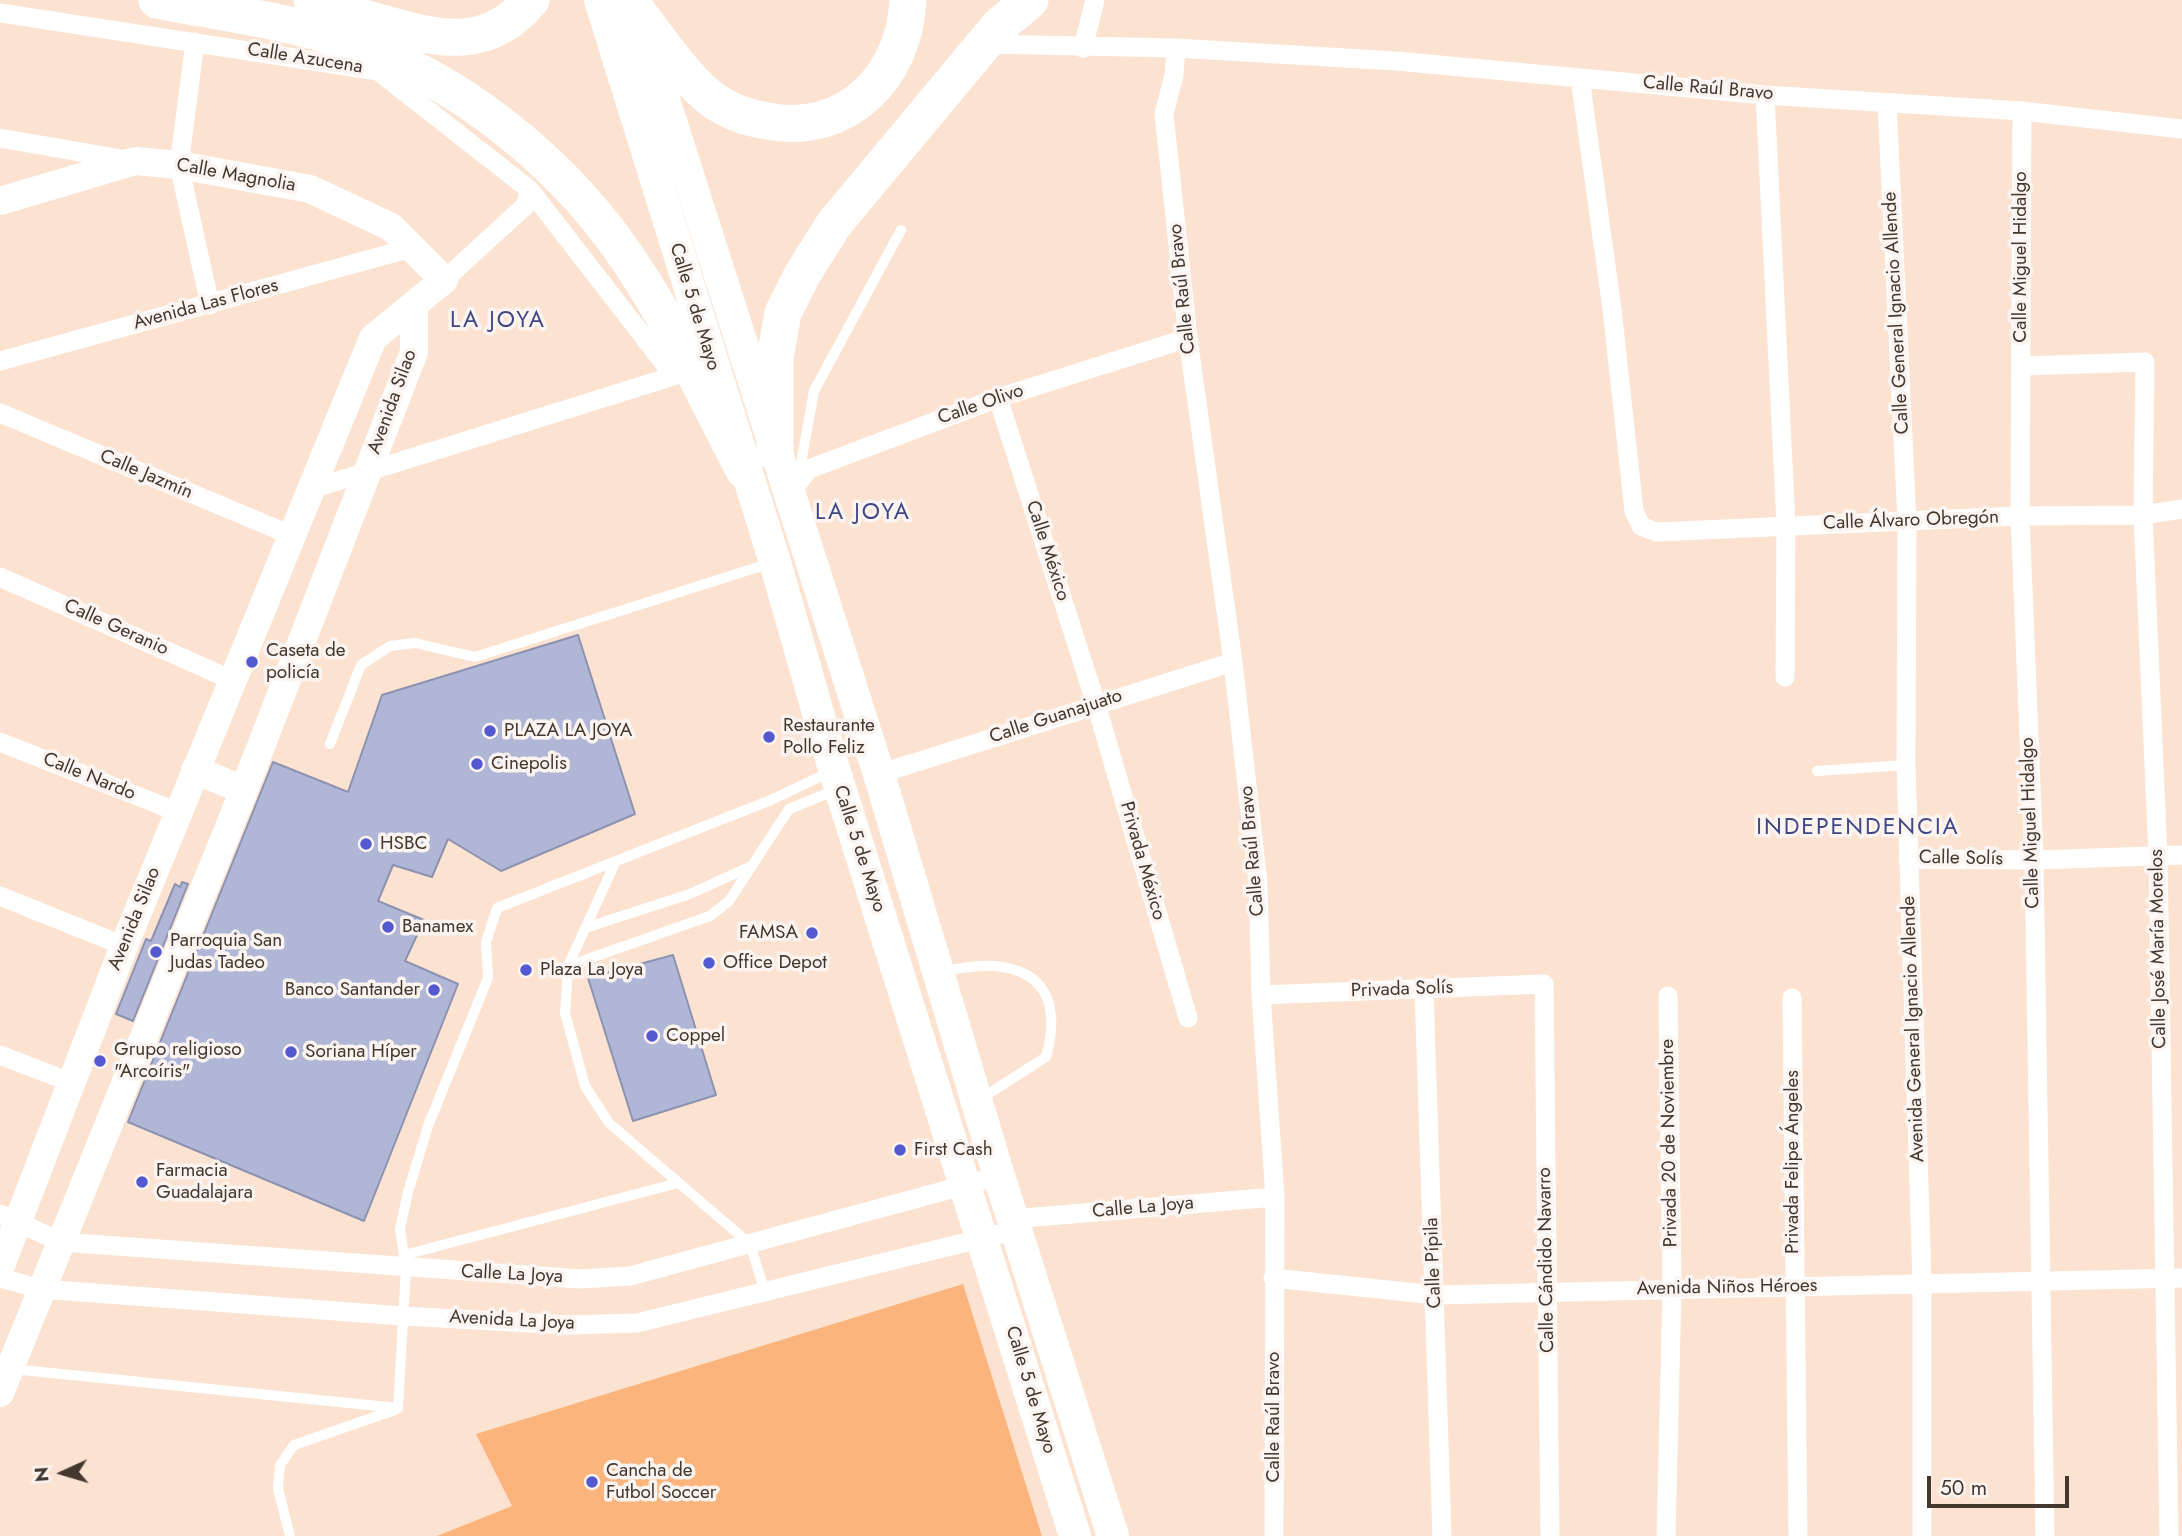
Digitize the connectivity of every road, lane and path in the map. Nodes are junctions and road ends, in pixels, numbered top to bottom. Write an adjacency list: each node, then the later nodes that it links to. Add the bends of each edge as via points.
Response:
1 (157, 0): 32 (highway, via 372,50 424,73 472,104 563,181 601,221 632,265)
2 (312, 0): 3 (highway, via 431,37 462,38 492,31 516,17)
3 (531, 0)
4 (600, 0): 35 (main road, Calle 5 de Mayo)
5 (908, 0): 8 (highway, via 908,20 894,57 869,95 845,112 813,123 750,118 713,100)
6 (1030, 0): 11 (highway)
7 (1095, 0): 12 (street)
8 (635, 5): 35 (main road, Calle 5 de Mayo)
9 (0, 13): 10 (street, Calle Azucena)
10 (195, 42): 21 (street); 22 (street, Calle Azucena, via 378,71)
11 (985, 44): 12 (street); 35 (highway, via 834,223 802,275 783,313)
12 (1083, 48): 13 (street)
13 (1176, 48): 14 (street, Calle Raúl Bravo); 29 (street, Calle Raúl Bravo, via 1164,114)
14 (1580, 78): 15 (street, Calle Raúl Bravo); 43 (street, Calle Álvaro Obregón, via 1634,511 1641,526 1656,531)
15 (1765, 95): 16 (street, Calle Raúl Bravo); 43 (street)
16 (1887, 103): 17 (street, Calle Raúl Bravo); 42 (street, Calle General Ignacio Allende)
17 (2022, 111): 18 (street, Calle Raúl Bravo); 31 (street, Calle Miguel Hidalgo)
18 (2182, 129)
19 (0, 138): 20 (street, Calle Magnolia)
20 (135, 161): 21 (street, Calle Magnolia); 23 (street)
21 (179, 165): 25 (street, Calle Magnolia, via 310,189 391,228); 27 (street)
22 (530, 190): 26 (street, via 525,206); 32 (street, Calle Azucena)
23 (0, 201)
24 (901, 230): 38 (lane, via 814,391)
25 (411, 248): 26 (street, Calle Magnolia); 27 (street, Avenida Las Flores)
26 (444, 280): 28 (street)
27 (210, 305): 30 (street, Avenida Las Flores)
28 (414, 308): 36 (street, Avenida Silao, via 414,352); 37 (street, Avenida Silao, via 373,338)
29 (1188, 338): 33 (street, Calle Olivo); 47 (street, Calle Raúl Bravo)
30 (0, 361)
31 (2021, 366): 40 (street, Calle José María Morelos, via 2145,362); 41 (street, Calle Miguel Hidalgo)
32 (683, 373): 35 (highway); 36 (street)
33 (998, 398): 38 (street, Calle Olivo, via 808,469); 50 (street, Calle México)
34 (0, 413): 44 (street, Calle Jazmín)
35 (760, 461): 38 (main road, Calle 5 de Mayo); 45 (main road, Calle 5 de Mayo)
36 (367, 474): 37 (street); 58 (street, Avenida Silao)
37 (312, 489): 44 (street, Avenida Silao)
38 (793, 489): 56 (main road, Calle 5 de Mayo)
39 (2182, 509): 40 (street, Calle Álvaro Obregón)
40 (2143, 515): 41 (street, Calle Álvaro Obregón); 61 (street, Calle José María Morelos)
41 (2020, 516): 42 (street, Calle Álvaro Obregón); 63 (street, Calle Miguel Hidalgo)
42 (1907, 522): 43 (street, Calle Álvaro Obregón); 53 (street, Avenida General Ignacio Allende)
43 (1786, 525): 48 (street)
44 (293, 536): 49 (street, Avenida Silao)
45 (775, 562): 52 (lane, via 475,657 415,643 390,646 361,665); 57 (main road, Calle 5 de Mayo)
46 (0, 577): 49 (street, Calle Geranio)
47 (1233, 662): 50 (street, Calle Guanajuato); 73 (street, Calle Raúl Bravo, via 1258,883)
48 (1785, 677)
49 (232, 680): 54 (street, Avenida Silao)
50 (1096, 704): 56 (street, Calle Guanajuato); 76 (street, Privada México)
51 (0, 742): 59 (street, Calle Nardo)
52 (330, 744)
53 (1906, 765): 55 (lane); 62 (street, Avenida General Ignacio Allende)
54 (195, 771): 58 (street); 59 (street, Avenida Silao)
55 (1817, 771)
56 (879, 774): 70 (main road, Calle 5 de Mayo)
57 (837, 779): 64 (lane); 65 (lane, via 789,809); 82 (main road, Calle 5 de Mayo)
58 (244, 790): 87 (street, Avenida Silao)
59 (178, 812): 68 (street, Avenida Silao)
60 (2182, 855): 61 (street, Calle Solís)
61 (2158, 856): 63 (street, Calle Solís); 92 (street, Calle José María Morelos)
62 (1908, 859): 63 (street, Calle Solís); 95 (street, Avenida General Ignacio Allende)
63 (2034, 860): 94 (street, Calle Miguel Hidalgo)
64 (615, 863): 67 (lane); 89 (lane, via 497,908 486,942 488,978 428,1126 408,1192 400,1229)
65 (751, 867): 67 (lane, via 690,894); 69 (lane, via 729,901 710,916)
66 (0, 896): 68 (street)
67 (585, 928): 69 (lane)
68 (124, 946): 78 (street, Avenida Silao)
69 (568, 966): 81 (lane, via 565,1013 584,1086 609,1123)
70 (938, 971): 79 (main road, Calle 5 de Mayo); 79 (lane, via 995,965 1028,974 1046,992 1052,1034 1046,1056)
71 (1544, 984): 72 (street, Privada Solís); 100 (street, Calle Cándido Navarro)
72 (1424, 989): 73 (street, Privada Solís); 101 (street, Calle Pípila)
73 (1261, 995): 83 (street, Calle Raúl Bravo)
74 (1668, 996): 98 (street, Privada 20 de Noviembre)
75 (1792, 998): 96 (street, Privada Felipe Ángeles)
76 (1188, 1018)
77 (0, 1055): 78 (street)
78 (71, 1082): 84 (street, Avenida Silao)
79 (976, 1101): 80 (main road, Calle 5 de Mayo)
80 (999, 1176): 82 (street, Calle La Joya); 85 (main road, Calle 5 de Mayo)
81 (678, 1183): 88 (lane); 89 (lane)
82 (967, 1186): 86 (main road, Calle 5 de Mayo); 88 (street, Calle La Joya)
83 (1275, 1197): 85 (street, Calle La Joya); 93 (street, Calle Raúl Bravo)
84 (9, 1217): 87 (street, Calle La Joya); 90 (street, Avenida Silao)
85 (1014, 1225): 86 (street, Avenida La Joya); 107 (main road, Calle 5 de Mayo)
86 (983, 1239): 99 (street, Avenida La Joya); 106 (main road, Calle 5 de Mayo)
87 (61, 1242): 89 (street, Calle La Joya); 97 (street, Avenida Silao)
88 (750, 1244): 89 (street, Calle La Joya, via 630,1276 580,1279); 99 (lane)
89 (405, 1262): 102 (lane)
90 (0, 1268)
91 (0, 1278): 97 (street, Avenida La Joya)
92 (2173, 1278): 94 (street, Avenida Niños Héroes); 115 (street, Calle José María Morelos)
93 (1273, 1279): 101 (street, Avenida Niños Héroes); 108 (street, Calle Raúl Bravo)
94 (2039, 1279): 95 (street, Avenida Niños Héroes); 114 (street, Calle Miguel Hidalgo)
95 (1922, 1283): 96 (street, Avenida Niños Héroes); 113 (street, Avenida General Ignacio Allende)
96 (1794, 1286): 98 (street, Avenida Niños Héroes); 112 (street, Privada Felipe Ángeles)
97 (41, 1289): 102 (street, Avenida La Joya); 103 (street, Avenida Silao)
98 (1672, 1289): 100 (street, Avenida Niños Héroes); 111 (street, Privada 20 de Noviembre)
99 (765, 1292): 102 (street, Avenida La Joya, via 637,1323 569,1325)
100 (1548, 1293): 101 (street, Avenida Niños Héroes); 110 (street, Calle Cándido Navarro)
101 (1436, 1295): 109 (street, Calle Pípila)
102 (403, 1316): 104 (lane)
103 (4, 1381): 104 (lane)
104 (398, 1408): 105 (lane, via 294,1445 279,1465 278,1489)
105 (290, 1536)
106 (1075, 1536)
107 (1113, 1536)
108 (1274, 1536)
109 (1442, 1536)
110 (1550, 1536)
111 (1666, 1536)
112 (1798, 1536)
113 (1922, 1536)
114 (2045, 1536)
115 (2169, 1536)

